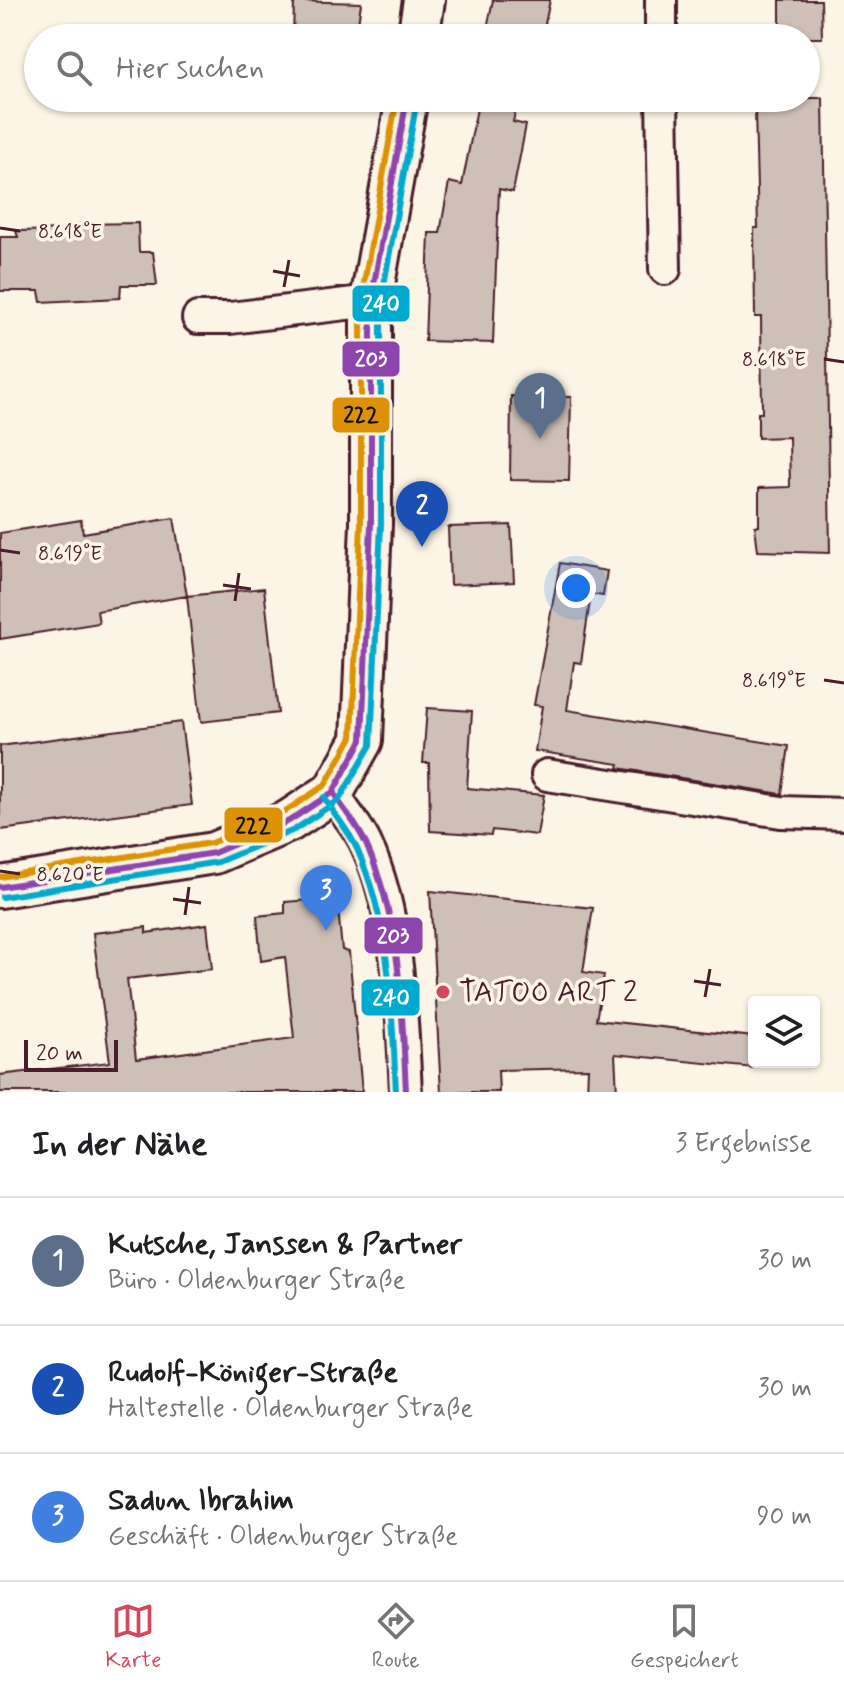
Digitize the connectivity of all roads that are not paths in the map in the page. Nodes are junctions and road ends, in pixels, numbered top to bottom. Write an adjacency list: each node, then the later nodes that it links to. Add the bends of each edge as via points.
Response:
1 (424, 0): 3 (main road)
2 (661, 0): 4 (street)
3 (420, 24)
4 (661, 24)
5 (405, 112): 8 (main road)
6 (662, 112): 7 (street)
7 (665, 269)
8 (371, 301): 9 (street); 11 (main road, via 371,524 362,740)
9 (198, 318)
10 (547, 775): 12 (street, via 781,812)
11 (333, 792): 13 (main road, via 289,821 214,853); 14 (street, via 366,843 382,889 391,926)
12 (844, 814)
13 (0, 887)
14 (406, 1092)

